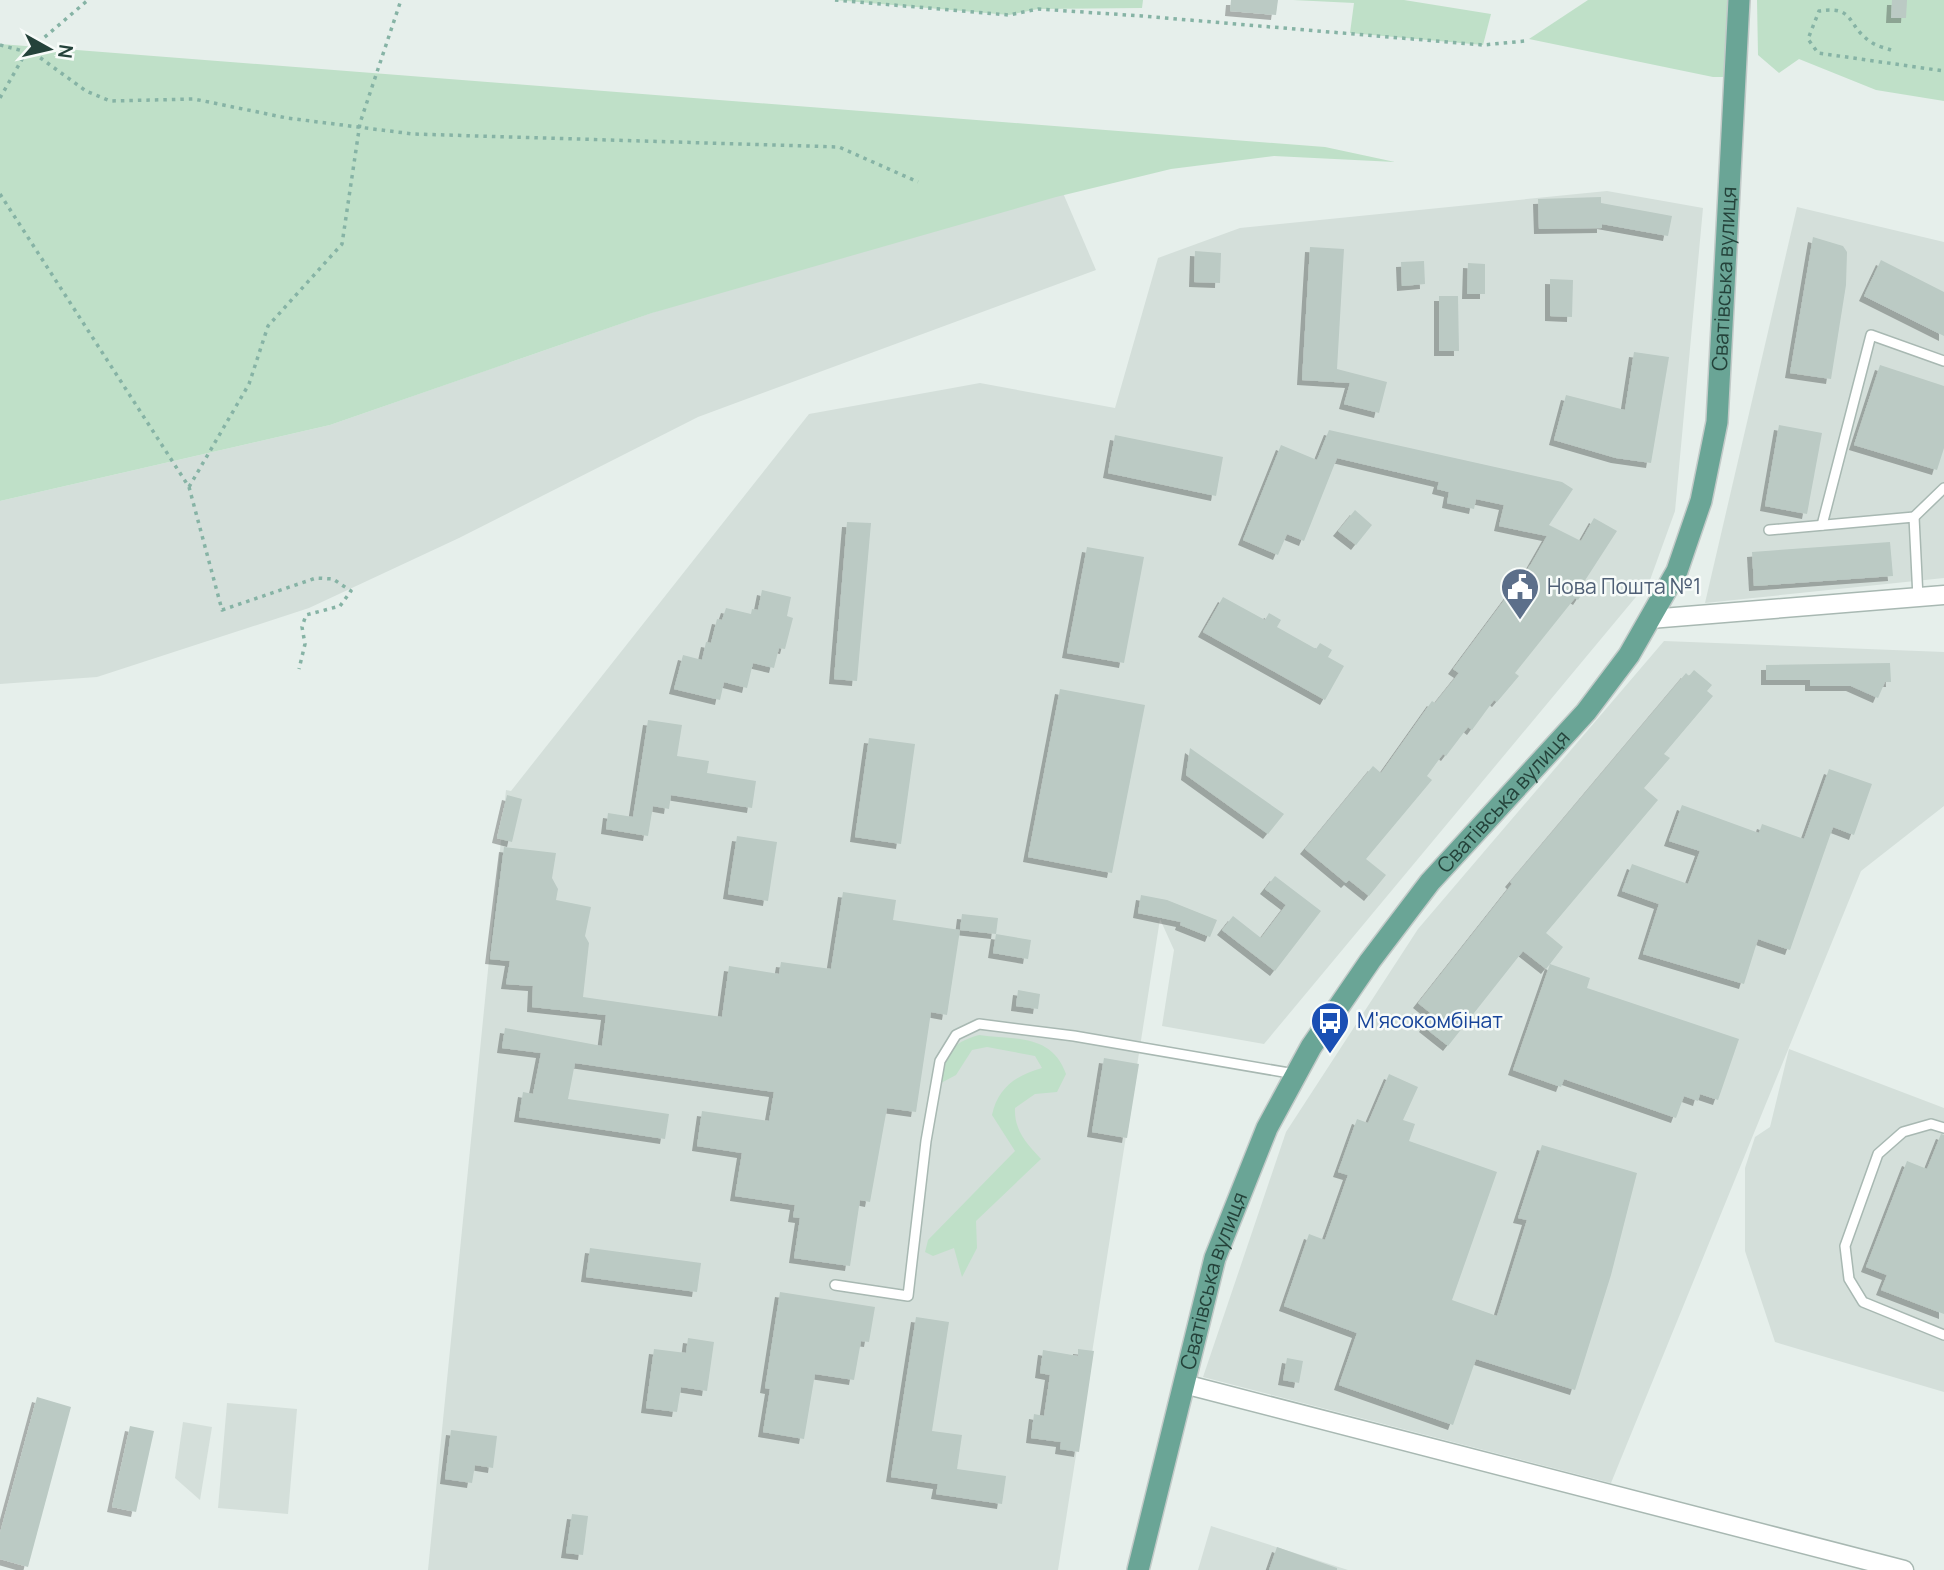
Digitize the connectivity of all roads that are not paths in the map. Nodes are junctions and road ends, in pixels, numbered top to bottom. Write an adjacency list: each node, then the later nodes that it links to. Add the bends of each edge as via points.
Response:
1 (1739, 0): 9 (main road, Сватівська вулиця, via 1717,422 1701,501 1677,571)
2 (1944, 361): 5 (lane, via 1871,335)
3 (1944, 488): 4 (lane)
4 (1914, 517): 5 (lane); 8 (lane)
5 (1822, 525): 6 (lane)
6 (1769, 530)
7 (1944, 596): 8 (street)
8 (1918, 598): 9 (street)
9 (1650, 619): 10 (main road, Сватівська вулиця, via 1586,712 1430,883 1370,961)
10 (1297, 1074): 12 (lane, via 979,1024 956,1035 940,1061 908,1296); 14 (main road, Сватівська вулиця, via 1267,1129 1215,1258)
11 (1944, 1128): 13 (lane, via 1931,1124 1903,1132 1878,1154 1845,1246 1849,1279 1863,1302)
12 (835, 1285)
13 (1944, 1335)
14 (1184, 1384): 15 (main road, Сватівська вулиця); 16 (street)
15 (1138, 1570)
16 (1904, 1570)

